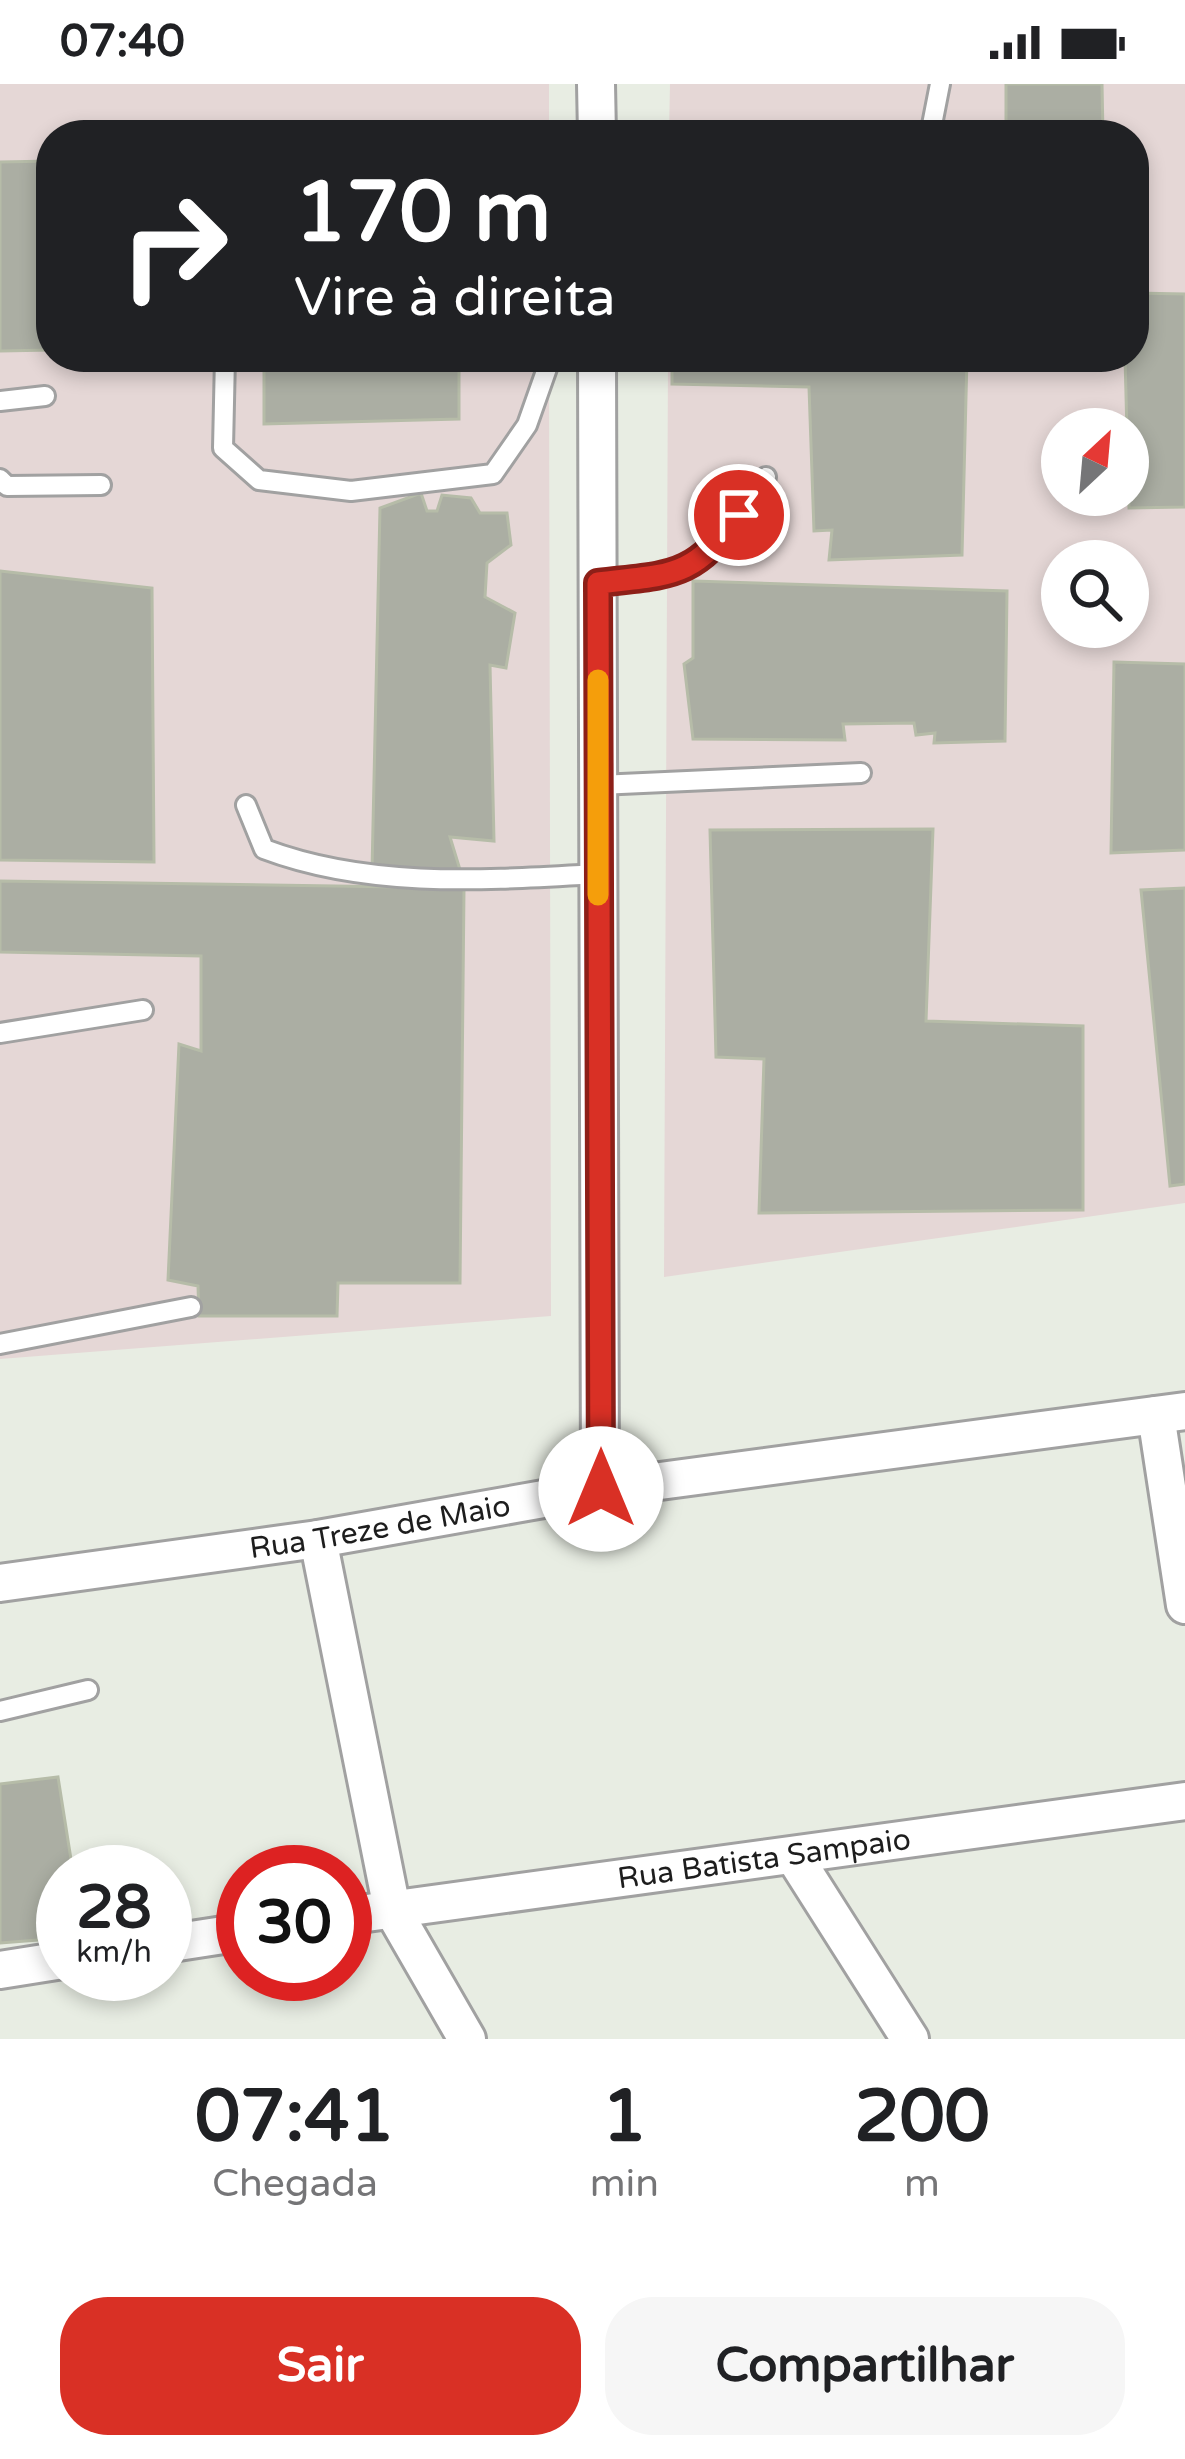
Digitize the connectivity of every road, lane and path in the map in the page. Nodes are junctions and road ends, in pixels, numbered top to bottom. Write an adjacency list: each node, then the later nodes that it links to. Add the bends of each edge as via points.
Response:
1 (596, 84): 3 (street)
2 (940, 84): 4 (lane)
3 (596, 120)
4 (933, 120)
5 (225, 372): 6 (lane, via 224,448 260,480 351,490 493,474 527,425)
6 (546, 372)
7 (597, 372): 13 (street)
8 (45, 396): 9 (lane)
9 (0, 401)
10 (766, 477): 13 (lane, via 711,553 677,574)
11 (0, 478): 12 (lane, via 7,486)
12 (100, 485)
13 (598, 583): 15 (street)
14 (861, 773): 15 (lane)
15 (598, 784): 17 (street)
16 (246, 805): 17 (lane, via 264,849 322,871 478,880)
17 (598, 874): 23 (street)
18 (143, 1010): 19 (lane)
19 (0, 1033)
20 (191, 1307): 21 (lane)
21 (0, 1344)
22 (1171, 1413): 23 (street, Rua Treze de Maio); 26 (street)
23 (601, 1489): 24 (street, Rua Treze de Maio)
24 (318, 1539): 25 (street, Rua Treze de Maio); 31 (street)
25 (0, 1583)
26 (1185, 1605)
27 (88, 1690): 28 (lane)
28 (0, 1711)
29 (1185, 1801): 30 (street, Rua Batista Sampaio)
30 (795, 1858): 31 (street, Rua Batista Sampaio); 36 (street)
31 (392, 1909): 32 (street, Rua Batista Sampaio); 35 (street)
32 (372, 1912)
33 (36, 1964): 34 (street)
34 (0, 1970)
35 (467, 2039)
36 (910, 2039)

